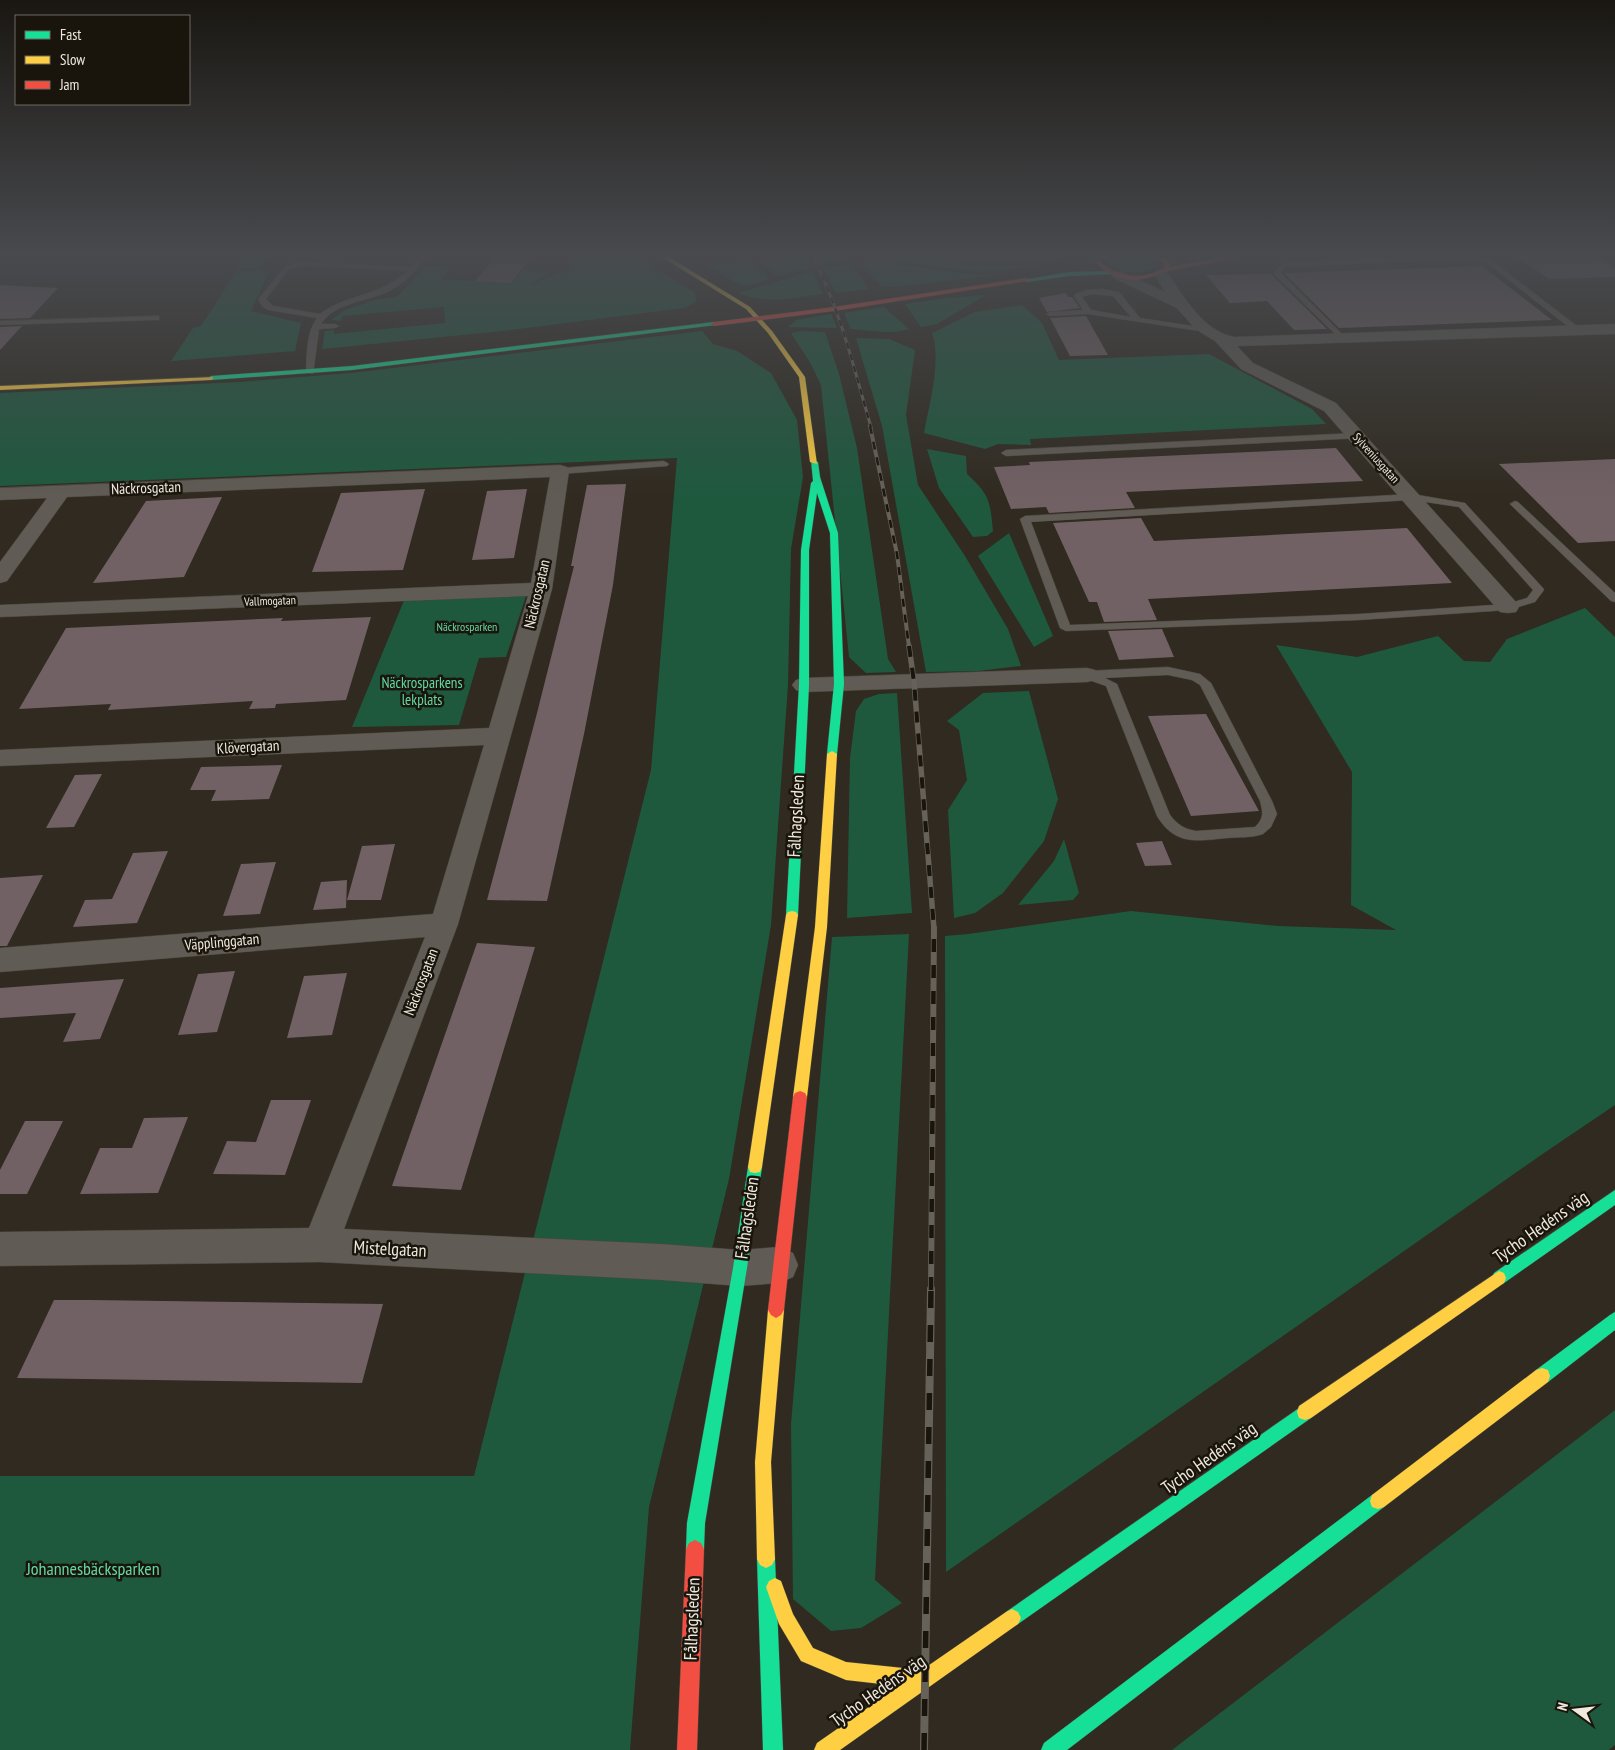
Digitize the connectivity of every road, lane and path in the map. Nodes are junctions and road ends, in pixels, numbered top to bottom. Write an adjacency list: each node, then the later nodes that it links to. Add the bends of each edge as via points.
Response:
1 (1214, 335): 13 (street, Sylveniusgatan, via 1247,366 1330,406)
2 (314, 336): 11 (lane)
3 (521, 336): 10 (main road)
4 (618, 336): 11 (main road)
5 (773, 336): 17 (main road, Fålhagsleden, via 802,377)
6 (1217, 336): 9 (street, via 1242,342)
7 (1339, 336): 9 (lane)
8 (1429, 336): 9 (street)
9 (1342, 339)
10 (459, 343)
11 (310, 372): 12 (main road)
12 (0, 388)
13 (1357, 436): 14 (lane); 20 (street, Sylveniusgatan)
14 (1006, 453)
15 (664, 464): 16 (lane)
16 (560, 471): 18 (street, Näckrosgatan); 23 (street, Näckrosgatan)
17 (816, 477): 28 (main road, Fålhagsleden, via 834,533); 29 (main road, Fålhagsleden, via 805,550)
18 (62, 491): 19 (street, Näckrosgatan); 22 (street)
19 (0, 494)
20 (1412, 497): 25 (street, Sylveniusgatan); 25 (lane, via 1462,505 1539,590 1531,600); 25 (lane, via 1025,519 1066,628 1359,617)
21 (1515, 504): 24 (lane)
22 (0, 577)
23 (541, 589): 26 (street, Vallmogatan); 30 (street, Näckrosgatan)
24 (1615, 599)
25 (1508, 607)
26 (0, 611)
27 (1087, 675): 27 (lane, via 1111,684 1164,816 1172,827 1196,836 1258,831 1266,824 1270,814 1266,801 1205,683 1196,677 1168,671); 28 (street)
28 (838, 684): 29 (street); 37 (main road, Fålhagsleden, via 821,927)
29 (804, 685): 38 (main road, Fålhagsleden, via 791,926)
30 (497, 736): 31 (street, Klövergatan); 32 (street, Näckrosgatan)
31 (0, 758)
32 (444, 924): 33 (street, Väpplinggatan); 35 (street, Näckrosgatan)
33 (0, 960)
34 (1615, 1197): 41 (main road, Tycho Hedéns väg, via 1228,1465)
35 (320, 1245): 36 (street, Mistelgatan); 38 (street, Mistelgatan)
36 (0, 1249)
37 (780, 1265): 38 (street, Mistelgatan); 40 (main road, Fålhagsleden, via 763,1462)
38 (740, 1268): 42 (main road, Fålhagsleden, via 696,1522)
39 (1615, 1320): 45 (main road)
40 (766, 1561): 41 (main road, via 785,1618 807,1655 846,1671); 43 (main road, Fålhagsleden)
41 (926, 1680): 44 (main road, Tycho Hedéns väg)
42 (687, 1750)
43 (773, 1750)
44 (824, 1750)
45 (1051, 1750)

